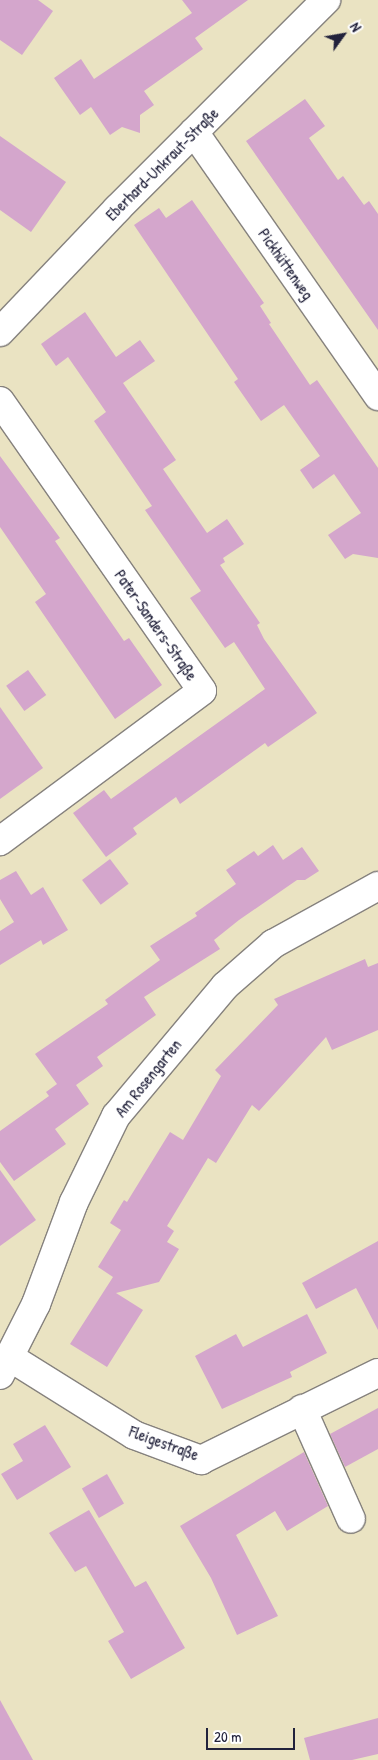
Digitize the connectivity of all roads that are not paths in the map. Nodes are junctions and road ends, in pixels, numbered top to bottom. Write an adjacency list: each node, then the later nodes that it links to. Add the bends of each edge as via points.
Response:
1 (326, 0): 2 (street, Eberhard-Unkraut-Straße)
2 (194, 132): 3 (street, Eberhard-Unkraut-Straße); 4 (street, Pickhüttenweg)
3 (0, 332)
4 (378, 396)
5 (0, 401): 6 (street, Pater-Sanders-Straße, via 202,691)
6 (0, 841)
7 (378, 886): 8 (street, Am Rosengarten, via 273,944 259,956 225,986 116,1116 74,1202 36,1304)
8 (6, 1366): 10 (street, Fleigestraße, via 134,1435 201,1460)
9 (378, 1373): 10 (street, Fleigestraße)
10 (302, 1409): 11 (street)
11 (351, 1519)

